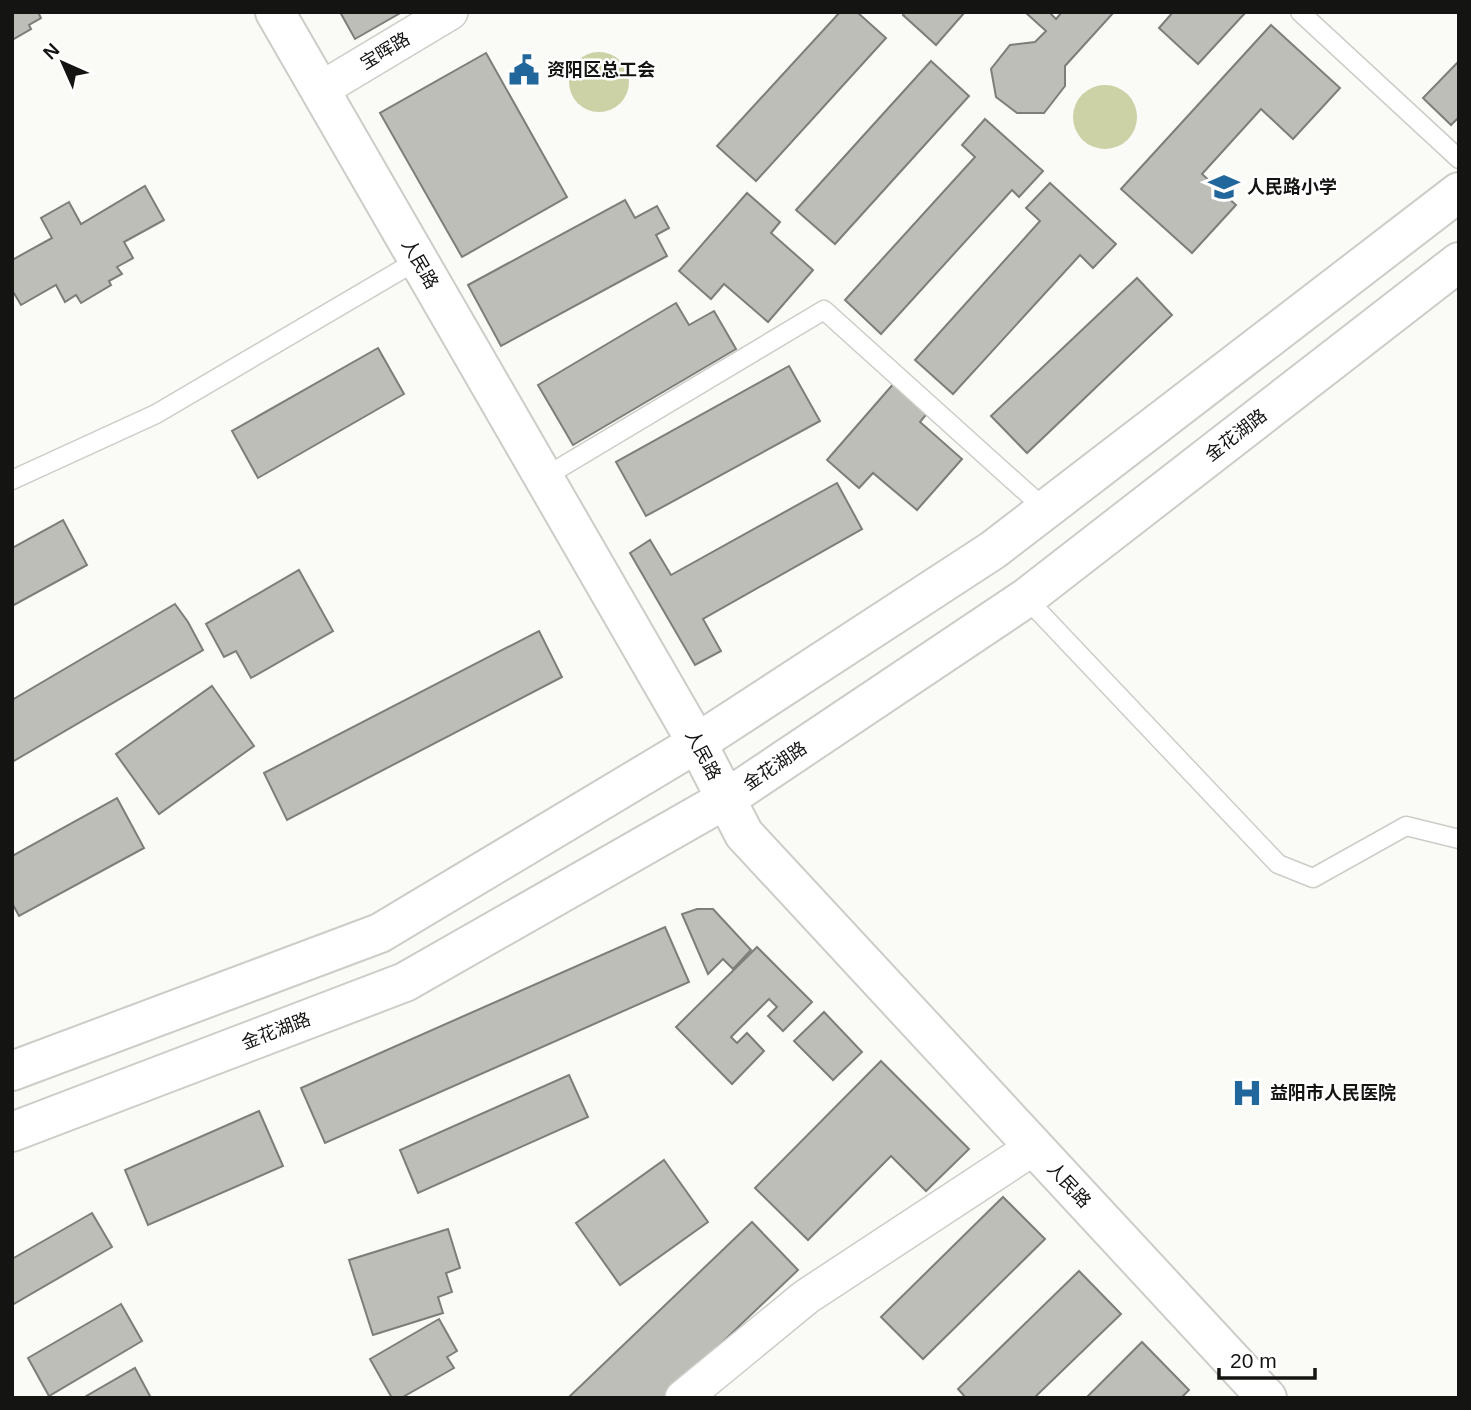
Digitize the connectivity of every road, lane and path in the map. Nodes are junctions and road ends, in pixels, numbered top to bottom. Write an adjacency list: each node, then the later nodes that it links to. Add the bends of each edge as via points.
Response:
1 (275, 12): 4 (main road, 人民路)
2 (450, 12): 4 (street, 宝晖路)
3 (1300, 12): 5 (lane)
4 (320, 90): 7 (main road, 人民路)
5 (1459, 159)
6 (1459, 192): 11 (main road)
7 (418, 260): 9 (main road, 人民路); 10 (lane, via 156,414)
8 (1459, 262): 12 (main road, 金花湖路)
9 (543, 478): 11 (lane, via 824,310); 13 (main road, 人民路)
10 (12, 480)
11 (1046, 510): 13 (main road, via 993,550)
12 (1026, 598): 14 (main road, 金花湖路); 15 (lane, via 1278,864 1313,878 1406,826)
13 (696, 743): 14 (main road, 人民路); 16 (main road, via 380,933)
14 (726, 799): 17 (main road, 金花湖路, via 405,982); 18 (main road, 人民路, via 744,834)
15 (1459, 839)
16 (12, 1071)
17 (12, 1132)
18 (1034, 1147): 19 (street, via 806,1297); 20 (main road, 人民路)
19 (683, 1398)
20 (1267, 1398)

